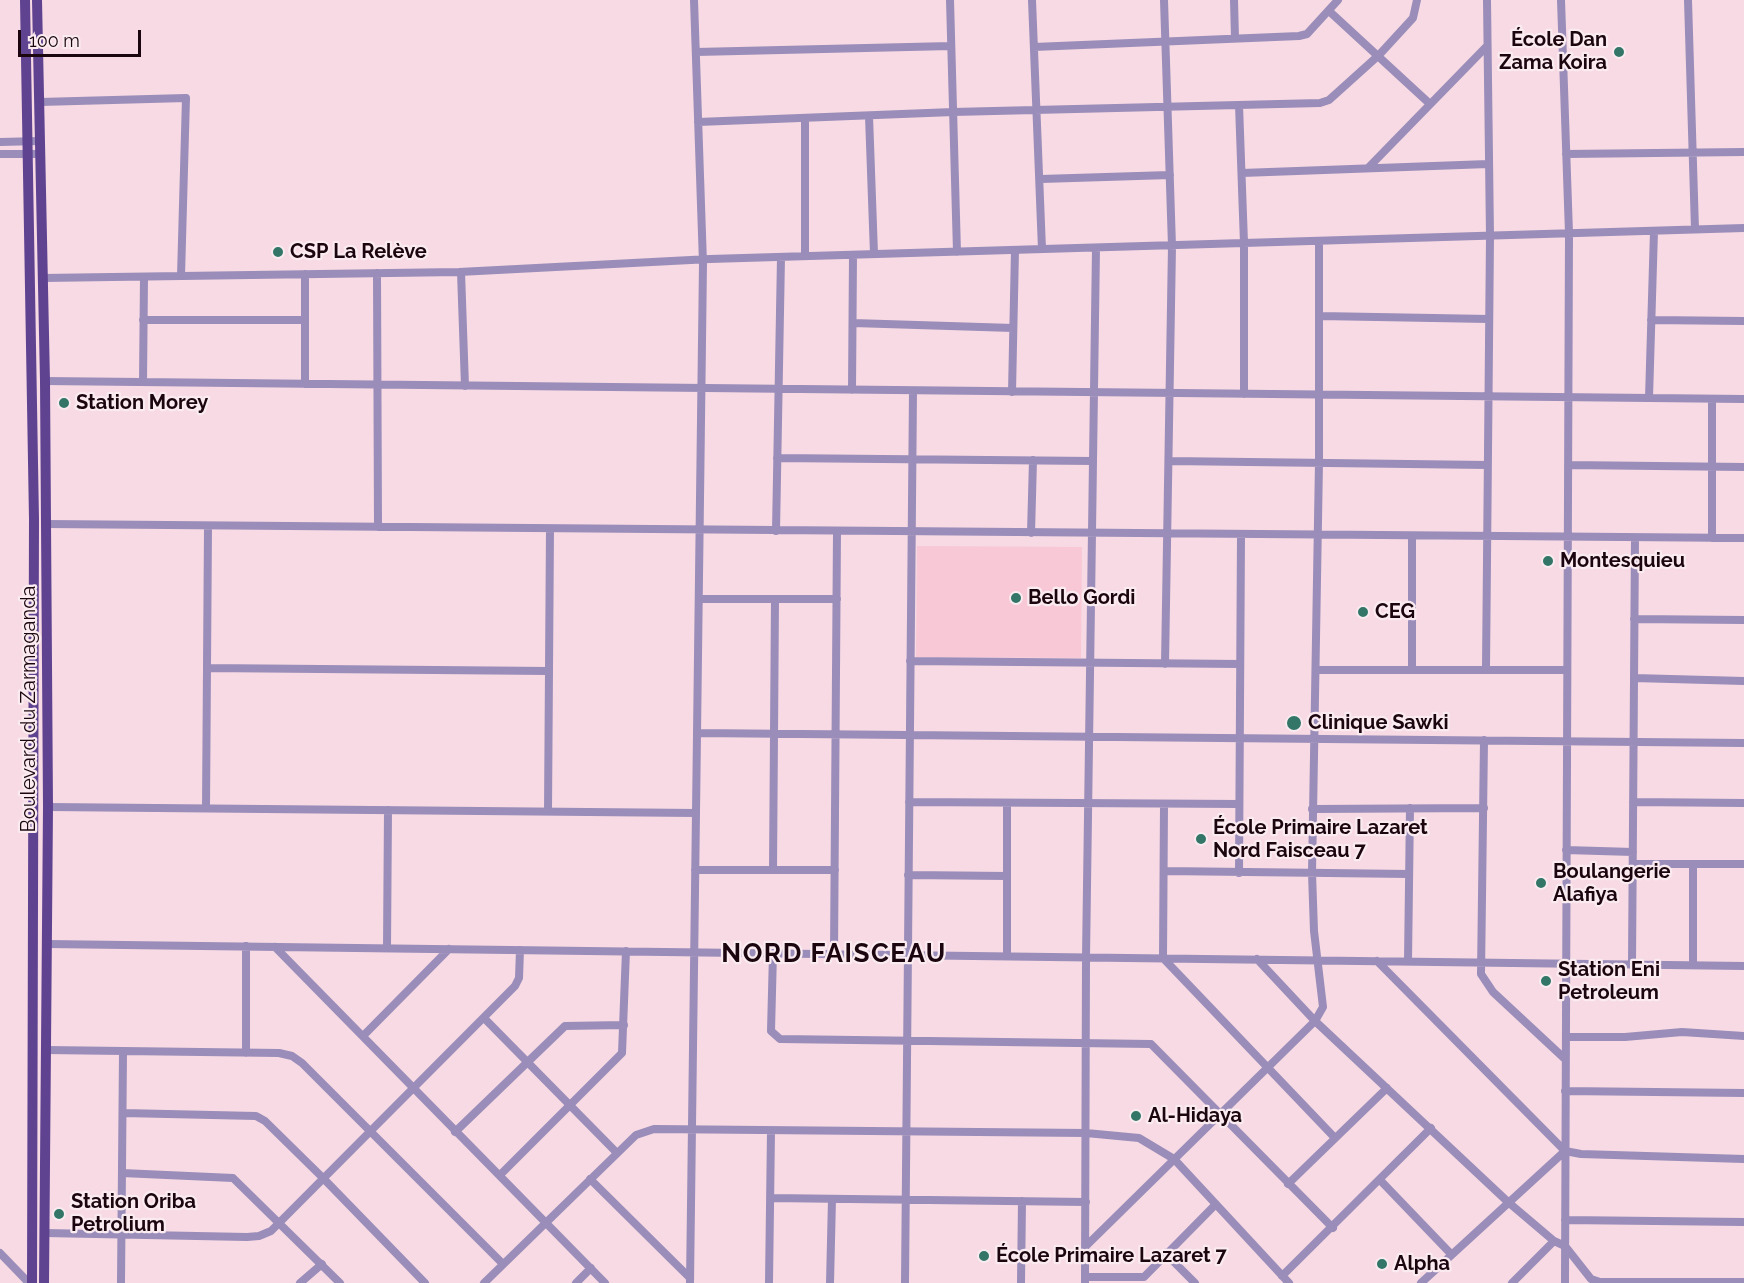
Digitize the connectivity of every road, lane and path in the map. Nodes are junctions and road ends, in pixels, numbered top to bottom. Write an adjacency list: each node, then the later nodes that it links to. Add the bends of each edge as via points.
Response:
1 (25, 0): 32 (main road)
2 (37, 0): 21 (main road, Boulevard du Zarmaganda)
3 (694, 0): 19 (street)
4 (950, 0): 16 (street)
5 (1032, 0): 17 (street)
6 (1164, 0): 15 (street)
7 (1234, 0): 14 (street)
8 (1338, 0): 13 (street)
9 (1417, 0): 20 (street, via 1413,18)
10 (1487, 0): 18 (street)
11 (1561, 0): 37 (street)
12 (1688, 0): 33 (street)
13 (1329, 11): 14 (street, via 1304,35); 20 (street)
14 (1235, 38): 15 (street)
15 (1165, 42): 17 (street); 24 (street)
16 (951, 46): 19 (street); 26 (street)
17 (1034, 46): 25 (street)
18 (1486, 46): 22 (street); 38 (street)
19 (696, 52): 29 (street)
20 (1379, 55): 22 (street); 23 (street, via 1325,102)
21 (40, 102): 30 (main road, Boulevard du Zarmaganda); 63 (street, via 186,98)
22 (1430, 104): 39 (street)
23 (1239, 105): 24 (street); 40 (street)
24 (1167, 107): 25 (street); 41 (street)
25 (1037, 110): 26 (street); 42 (street)
26 (953, 112): 27 (street); 54 (street)
27 (869, 116): 28 (street); 55 (street)
28 (804, 119): 29 (street); 57 (street)
29 (698, 122): 59 (street)
30 (40, 138): 32 (street); 36 (main road, Boulevard du Zarmaganda)
31 (0, 142): 32 (street)
32 (29, 142): 36 (main road)
33 (1692, 152): 34 (street); 37 (street); 44 (street)
34 (1744, 152)
35 (0, 154): 36 (street)
36 (35, 154): 65 (main road, Boulevard du Zarmaganda); 269 (main road, Boulevard du Zarmaganda)
37 (1566, 154): 46 (street)
38 (1488, 164): 39 (street); 47 (street)
39 (1368, 168): 40 (street)
40 (1242, 173): 49 (street)
41 (1170, 175): 42 (street); 50 (street)
42 (1041, 179): 52 (street)
43 (1744, 228): 44 (street)
44 (1695, 229): 45 (street)
45 (1654, 231): 46 (street); 70 (street)
46 (1569, 233): 47 (street); 89 (street)
47 (1490, 236): 48 (street); 69 (street)
48 (1319, 241): 49 (street); 66 (street)
49 (1244, 243): 50 (street); 86 (street)
50 (1172, 246): 51 (street); 85 (street)
51 (1096, 248): 52 (street); 84 (street)
52 (1042, 249): 53 (street)
53 (1015, 250): 54 (street); 73 (street)
54 (957, 252): 55 (street)
55 (874, 254): 56 (street)
56 (853, 255): 57 (street); 72 (street)
57 (806, 256): 58 (street)
58 (781, 257): 59 (street); 80 (street)
59 (703, 260): 60 (street); 79 (street)
60 (461, 272): 61 (street); 78 (street)
61 (377, 273): 62 (street); 77 (street)
62 (305, 274): 63 (street); 68 (street)
63 (181, 276): 64 (street)
64 (144, 277): 65 (street); 67 (street)
65 (43, 278): 74 (main road, Boulevard du Zarmaganda)
66 (1320, 316): 69 (street); 87 (street)
67 (143, 320): 68 (street); 75 (street)
68 (305, 320): 76 (street)
69 (1489, 320): 88 (street)
70 (1651, 320): 71 (street); 90 (street)
71 (1744, 321)
72 (853, 323): 73 (street); 81 (street)
73 (1013, 328): 83 (street)
74 (45, 381): 75 (street); 103 (main road, Boulevard du Zarmaganda)
75 (143, 382): 76 (street)
76 (305, 384): 77 (street)
77 (377, 385): 78 (street); 105 (street)
78 (465, 386): 79 (street)
79 (701, 388): 80 (street); 107 (street)
80 (779, 389): 81 (street); 93 (street)
81 (852, 390): 82 (street)
82 (913, 391): 83 (street); 94 (street)
83 (1012, 392): 84 (street)
84 (1094, 393): 85 (street); 96 (street)
85 (1171, 393): 86 (street); 97 (street)
86 (1244, 394): 87 (street)
87 (1319, 395): 88 (street); 98 (street)
88 (1488, 397): 89 (street); 99 (street)
89 (1568, 398): 90 (street); 100 (street)
90 (1649, 398): 91 (street)
91 (1712, 399): 92 (street); 101 (street)
92 (1744, 399)
93 (777, 458): 94 (street); 108 (street)
94 (912, 459): 95 (street); 110 (street)
95 (1033, 460): 96 (street); 111 (street)
96 (1093, 461): 112 (street)
97 (1170, 461): 98 (street); 113 (street)
98 (1319, 462): 99 (street); 115 (street)
99 (1487, 465): 117 (street)
100 (1568, 465): 101 (street); 118 (street)
101 (1712, 466): 102 (street); 120 (street)
102 (1744, 467)
103 (46, 524): 104 (street); 157 (main road, Boulevard du Zarmaganda)
104 (208, 526): 105 (street); 131 (street)
105 (378, 527): 106 (street)
106 (550, 529): 107 (street); 136 (street)
107 (699, 530): 108 (street); 122 (street)
108 (776, 531): 109 (street)
109 (837, 531): 110 (street); 124 (street)
110 (912, 532): 111 (street); 127 (street)
111 (1031, 533): 112 (street)
112 (1092, 534): 113 (street); 128 (street)
113 (1168, 534): 114 (street); 129 (street)
114 (1241, 535): 115 (street); 130 (street)
115 (1317, 536): 116 (street); 134 (street)
116 (1412, 537): 117 (street); 132 (street)
117 (1488, 537): 118 (street); 133 (street)
118 (1568, 538): 119 (street); 135 (street)
119 (1635, 538): 120 (street); 125 (street)
120 (1712, 538): 121 (street)
121 (1744, 538)
122 (699, 599): 123 (street); 139 (street)
123 (775, 599): 124 (street); 140 (street)
124 (837, 599): 141 (street)
125 (1634, 619): 126 (street); 137 (street)
126 (1744, 620)
127 (910, 661): 128 (street); 142 (street)
128 (1091, 663): 129 (street); 143 (street)
129 (1165, 663): 130 (street)
130 (1240, 664): 144 (street)
131 (207, 668): 136 (street); 158 (street)
132 (1412, 668): 133 (street); 134 (street)
133 (1486, 668): 135 (street)
134 (1316, 670): 145 (street)
135 (1567, 670): 147 (street)
136 (549, 671): 163 (street)
137 (1634, 678): 138 (street); 148 (street)
138 (1744, 681)
139 (697, 733): 140 (street); 164 (street)
140 (775, 733): 141 (street); 171 (street)
141 (836, 733): 142 (street); 172 (street)
142 (909, 734): 143 (street); 150 (street)
143 (1090, 736): 144 (street); 154 (street)
144 (1240, 737): 145 (street); 155 (street)
145 (1313, 738): 146 (street); 161 (street)
146 (1485, 740): 147 (street); 160 (street)
147 (1567, 740): 148 (street); 165 (street)
148 (1632, 742): 149 (street); 151 (street)
149 (1744, 743)
150 (909, 802): 152 (street); 177 (street)
151 (1633, 802): 153 (street); 166 (street)
152 (1007, 803): 154 (street); 178 (street)
153 (1744, 803)
154 (1089, 804): 156 (street); 191 (street)
155 (1239, 804): 156 (street); 174 (street)
156 (1164, 805): 173 (street)
157 (48, 807): 158 (street); 179 (main road, Boulevard du Zarmaganda)
158 (206, 808): 162 (street)
159 (1410, 808): 160 (street); 161 (street); 176 (street)
160 (1484, 808): 197 (street)
161 (1312, 809): 175 (street)
162 (388, 810): 163 (street); 182 (street)
163 (548, 812): 164 (street)
164 (696, 813): 170 (street)
165 (1566, 850): 166 (street); 198 (street)
166 (1633, 852): 167 (street)
167 (1633, 864): 168 (street); 199 (street)
168 (1693, 864): 169 (street); 200 (street)
169 (1744, 864)
170 (695, 870): 171 (street); 186 (street)
171 (773, 870): 172 (street)
172 (835, 870): 188 (street)
173 (1165, 871): 174 (street); 192 (street)
174 (1239, 873): 175 (street)
175 (1312, 873): 176 (street); 194 (street)
176 (1409, 874): 196 (street)
177 (908, 875): 178 (street); 189 (street)
178 (1007, 876): 190 (street)
179 (47, 944): 180 (street); 210 (main road, Boulevard du Zarmaganda)
180 (246, 946): 181 (street); 212 (street)
181 (275, 947): 182 (street); 205 (street)
182 (387, 948): 183 (street)
183 (449, 949): 184 (street); 205 (street)
184 (520, 950): 185 (street); 202 (street, via 515,986)
185 (626, 951): 186 (street); 204 (street)
186 (694, 952): 187 (street); 224 (street)
187 (773, 953): 188 (street); 208 (street, via 771,1031 775,1036)
188 (834, 954): 189 (street)
189 (908, 955): 190 (street); 208 (street)
190 (1007, 956): 191 (street)
191 (1086, 957): 192 (street); 209 (street)
192 (1163, 958): 193 (street); 215 (street)
193 (1257, 959): 194 (street); 203 (street)
194 (1319, 960): 195 (street); 203 (street, via 1323,1007)
195 (1377, 961): 196 (street); 231 (street)
196 (1408, 961): 197 (street)
197 (1481, 962): 198 (street); 213 (street, via 1485,984)
198 (1566, 963): 199 (street); 207 (street)
199 (1632, 964): 200 (street)
200 (1693, 965): 201 (street)
201 (1744, 966)
202 (484, 1018): 214 (street); 216 (street)
203 (1314, 1022): 215 (street); 217 (street)
204 (624, 1025): 214 (street, via 565,1026); 220 (street, via 624,1046 618,1059)
205 (363, 1036): 216 (street)
206 (1744, 1036): 207 (street, via 1682,1032)
207 (1566, 1037): 213 (street)
208 (908, 1041): 209 (street); 228 (street)
209 (1087, 1042): 222 (street, via 1151,1044); 229 (street)
210 (46, 1050): 211 (street); 253 (main road, Boulevard du Zarmaganda)
211 (123, 1052): 212 (street); 221 (street)
212 (246, 1053): 225 (street, via 292,1056)
213 (1565, 1059): 218 (street)
214 (526, 1062): 220 (street); 227 (street)
215 (1268, 1066): 222 (street); 230 (street)
216 (414, 1087): 225 (street); 227 (street)
217 (1387, 1088): 223 (street); 230 (street)
218 (1565, 1091): 219 (street); 231 (street)
219 (1744, 1093)
220 (569, 1105): 232 (street); 236 (street)
221 (123, 1113): 235 (street); 237 (street, via 256,1116 266,1121)
222 (1219, 1115): 233 (street); 240 (street)
223 (1431, 1128): 239 (street); 246 (street)
224 (692, 1129): 226 (street); 232 (street, via 644,1131); 267 (street)
225 (370, 1130): 237 (street); 262 (street)
226 (771, 1131): 228 (street); 241 (street)
227 (455, 1132): 236 (street)
228 (906, 1132): 229 (street); 243 (street)
229 (1086, 1133): 233 (street, via 1139,1138); 245 (street)
230 (1335, 1138): 240 (street)
231 (1565, 1151): 234 (street); 246 (street); 248 (street)
232 (617, 1153): 238 (street)
233 (1174, 1159): 247 (street); 256 (street)
234 (1744, 1159)
235 (122, 1173): 249 (street, via 233,1178); 254 (street)
236 (500, 1175): 251 (street)
237 (322, 1177): 249 (street); 274 (street)
238 (590, 1179): 251 (street); 267 (street)
239 (1380, 1180): 252 (street); 260 (street)
240 (1288, 1184): 252 (street)
241 (771, 1198): 242 (street); 278 (street)
242 (832, 1199): 243 (street); 279 (street)
243 (905, 1199): 244 (street); 280 (street)
244 (1022, 1201): 245 (street); 281 (street)
245 (1086, 1202): 256 (street)
246 (1508, 1202): 255 (street); 260 (street)
247 (1216, 1204): 259 (street); 264 (street)
248 (1565, 1220): 250 (street); 257 (street)
249 (280, 1221): 254 (street, via 260,1236); 261 (street)
250 (1744, 1222)
251 (547, 1223): 262 (street); 263 (street)
252 (1333, 1228): 264 (street)
253 (45, 1233): 254 (street); 270 (main road, Boulevard du Zarmaganda)
254 (121, 1237): 271 (street)
255 (1554, 1241): 257 (street); 285 (street)
256 (1086, 1246): 265 (street)
257 (1565, 1246): 268 (street, via 1587,1275 1600,1282); 286 (street)
258 (0, 1253): 269 (street)
259 (1165, 1253): 266 (street); 282 (street)
260 (1451, 1254): 284 (street)
261 (322, 1264): 272 (street); 273 (street)
262 (503, 1264): 275 (street)
263 (591, 1268): 276 (street); 277 (street)
264 (1282, 1276): 283 (street)
265 (1085, 1280): 266 (street)
266 (1144, 1280)
267 (690, 1281)
268 (1744, 1282)
269 (31, 1283)
270 (44, 1283)
271 (121, 1283)
272 (300, 1283)
273 (340, 1283)
274 (425, 1283)
275 (484, 1283)
276 (576, 1283)
277 (605, 1283)
278 (769, 1283)
279 (830, 1283)
280 (905, 1283)
281 (1021, 1283)
282 (1196, 1283)
283 (1289, 1283)
284 (1421, 1283)
285 (1512, 1283)
286 (1565, 1283)

